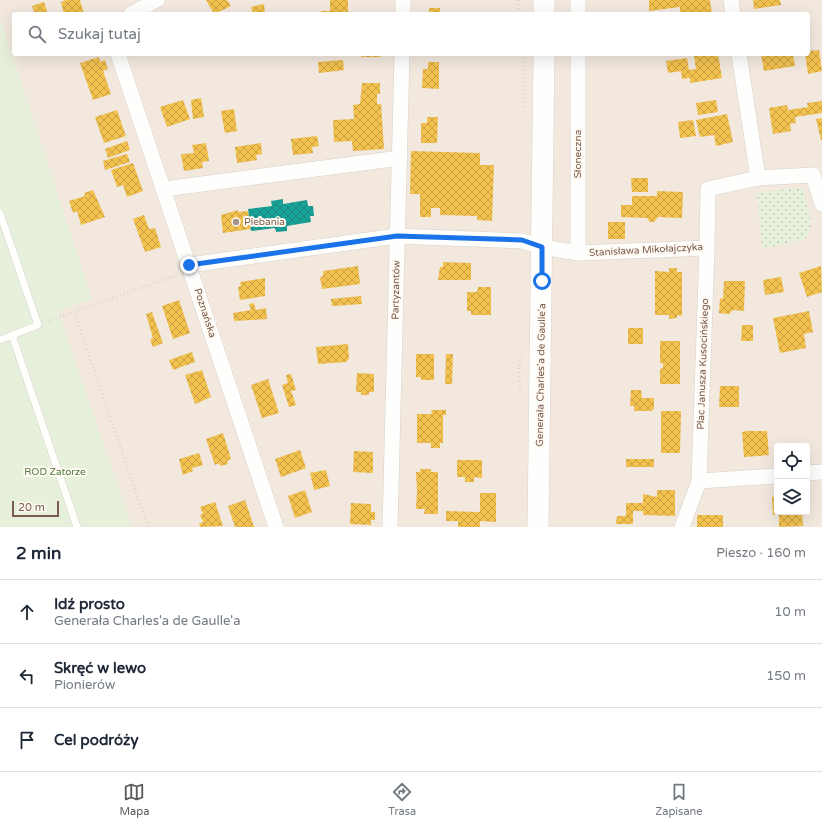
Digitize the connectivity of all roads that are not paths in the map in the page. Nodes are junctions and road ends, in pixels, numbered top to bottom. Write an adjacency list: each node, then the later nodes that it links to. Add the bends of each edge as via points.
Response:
1 (157, 0): 6 (street)
2 (403, 0): 7 (street)
3 (544, 0): 8 (main road)
4 (578, 0): 9 (street)
5 (731, 0): 10 (street)
6 (135, 12)
7 (403, 12)
8 (544, 12)
9 (578, 12)
10 (733, 12)
11 (119, 56): 18 (street, Poznańska)
12 (402, 56): 16 (street, Partyzantów)
13 (544, 56): 22 (main road, Generała Charles'a de Gaulle'a)
14 (578, 56): 24 (street, Słoneczna)
15 (739, 56): 17 (street)
16 (400, 158): 18 (street); 21 (street, Partyzantów)
17 (758, 178): 19 (street, via 813,175); 23 (street, Stanisława Mikołajczyka, via 708,189)
18 (164, 189): 25 (street, Poznańska)
19 (822, 204)
20 (0, 213): 26 (lane, via 38,326)
21 (397, 236): 22 (street, Stanisława Mikołajczyka, via 522,240); 25 (street, Stanisława Mikołajczyka); 34 (street, Partyzantów)
22 (542, 247): 24 (street, Stanisława Mikołajczyka); 35 (main road, Generała Charles'a de Gaulle'a)
23 (707, 248): 24 (street, Stanisława Mikołajczyka); 31 (street, Plac Janusza Kusocińskiego)
24 (578, 253)
25 (190, 268): 33 (street, Poznańska)
26 (12, 335): 27 (lane); 32 (lane)
27 (0, 340)
28 (822, 472): 29 (street)
29 (810, 474)
30 (774, 476): 31 (street)
31 (699, 481): 36 (street, Plac Janusza Kusocińskiego)
32 (77, 527)
33 (276, 527)
34 (390, 527)
35 (538, 527)
36 (682, 527)

